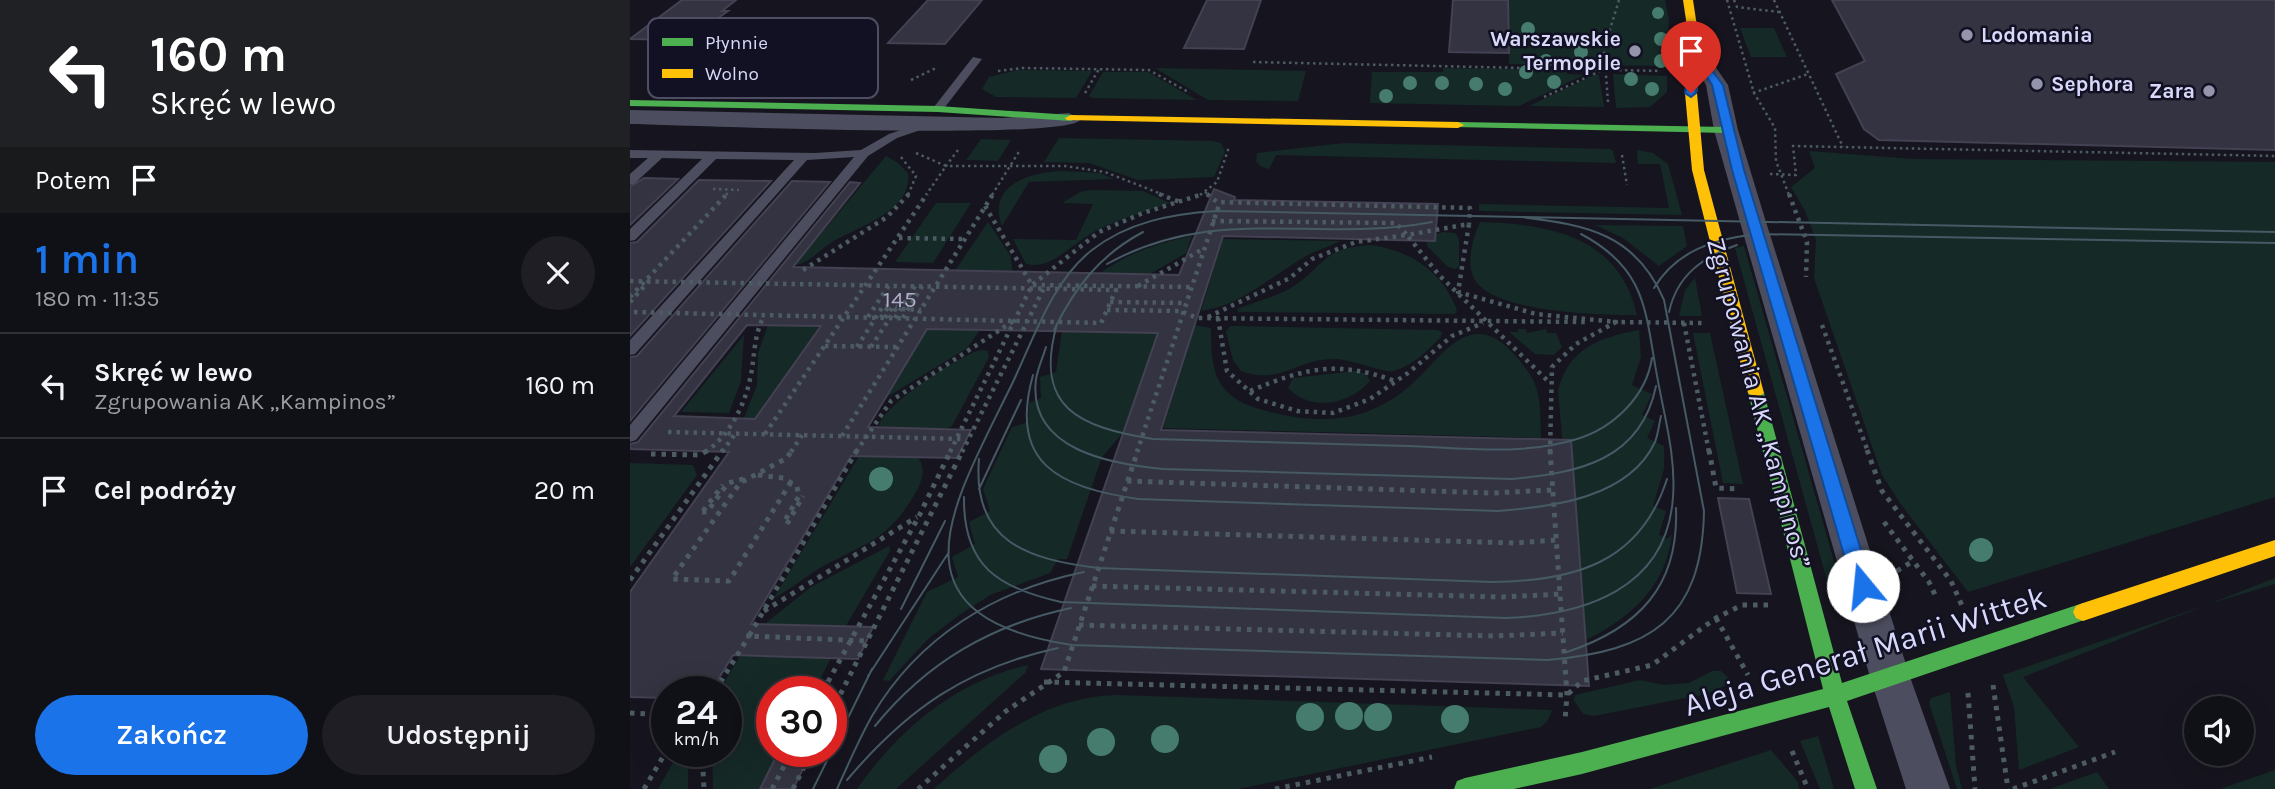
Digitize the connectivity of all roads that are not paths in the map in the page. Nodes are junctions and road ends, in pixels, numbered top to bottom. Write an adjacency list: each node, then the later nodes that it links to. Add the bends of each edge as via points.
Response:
1 (1688, 0): 2 (street, Zgrupowania AK „Kampinos”)
2 (1696, 53): 8 (street, Zgrupowania AK „Kampinos”, via 1691,82); 9 (street, Zgrupowania AK „Kampinos”, via 1717,85)
3 (977, 59): 6 (lane)
4 (630, 103): 6 (street)
5 (1084, 110): 6 (street); 6 (street, via 1003,125); 8 (street)
6 (934, 116): 7 (street); 10 (lane, via 888,145)
7 (630, 117)
8 (1694, 130): 9 (street); 21 (street, Zgrupowania AK „Kampinos”, via 1699,170)
9 (1726, 130): 20 (street, Zgrupowania AK „Kampinos”)
10 (864, 153): 14 (lane); 18 (lane)
11 (630, 154): 12 (lane)
12 (659, 154): 13 (lane); 15 (lane)
13 (713, 155): 14 (lane); 16 (lane)
14 (804, 157): 17 (lane)
15 (630, 181)
16 (630, 237)
17 (630, 350)
18 (630, 436)
19 (2275, 548): 20 (street, Aleja Generał Marii Wittek)
20 (1890, 677): 21 (street, Aleja Generał Marii Wittek); 24 (street, Zgrupowania AK „Kampinos”)
21 (1835, 695): 22 (street, Aleja Generał Marii Wittek); 23 (street, Zgrupowania AK „Kampinos”)
22 (1465, 789)
23 (1867, 789)
24 (1928, 789)

